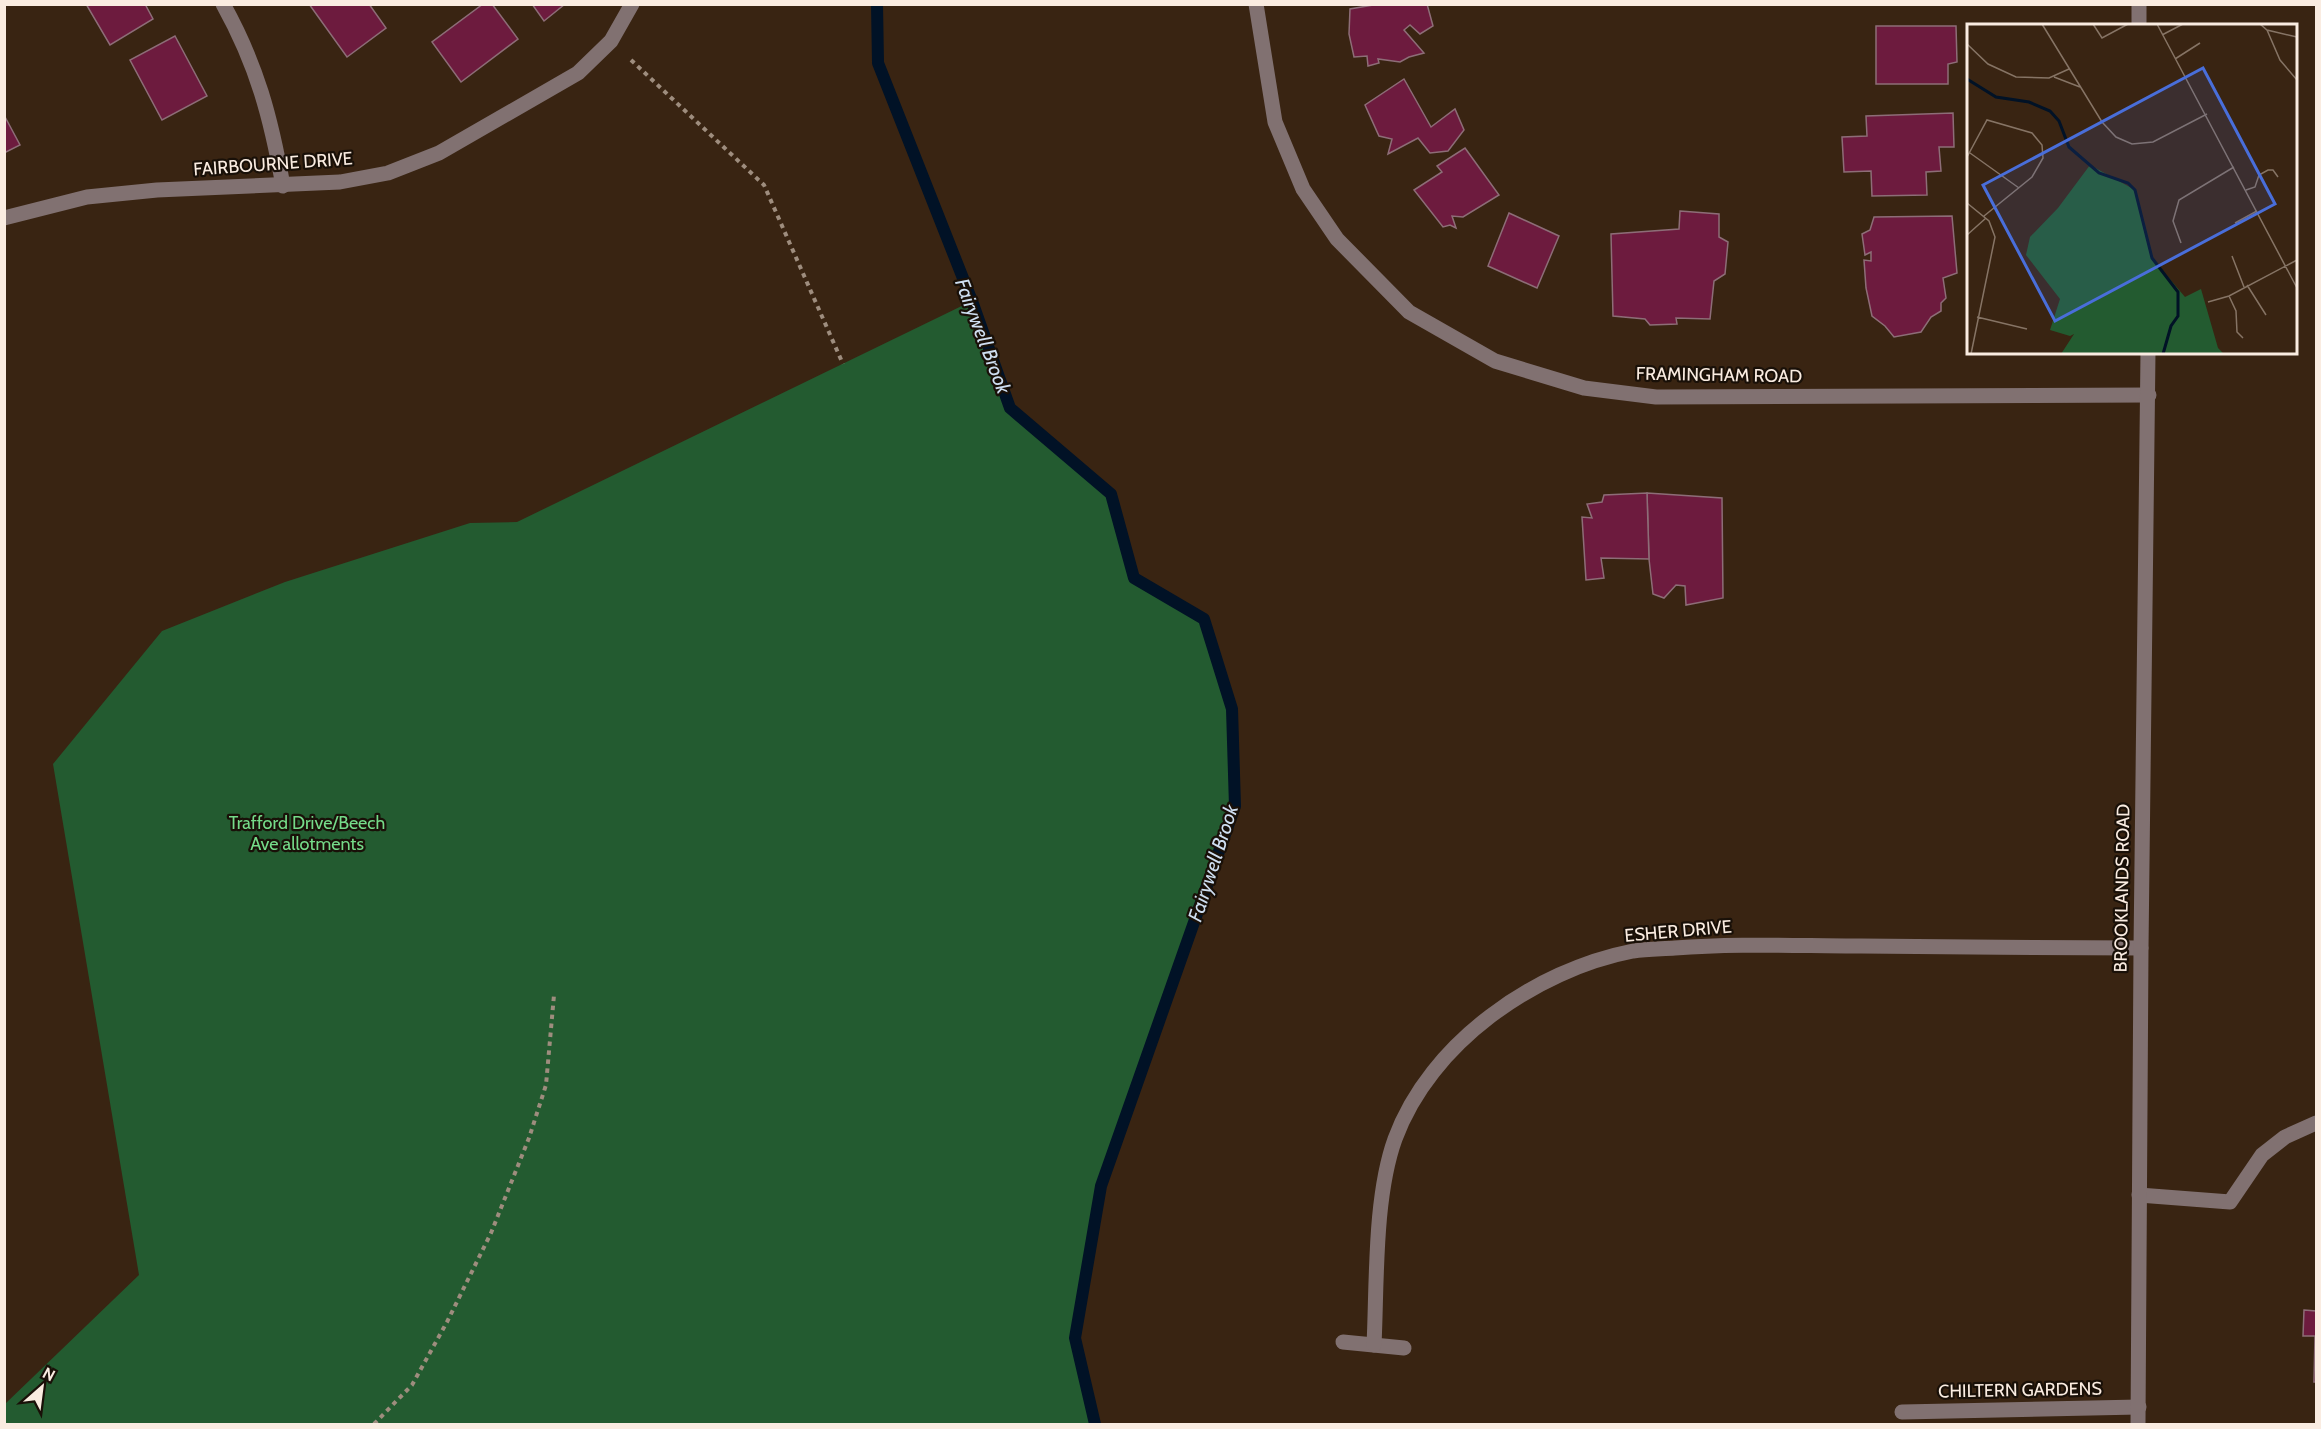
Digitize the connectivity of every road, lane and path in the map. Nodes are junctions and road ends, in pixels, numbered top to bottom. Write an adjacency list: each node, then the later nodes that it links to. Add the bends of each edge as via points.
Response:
1 (223, 4): 7 (street, via 259,80)
2 (632, 4): 6 (street, FAIRBOURNE DRIVE)
3 (1256, 4): 11 (street, FRAMINGHAM ROAD, via 1275,122 1303,189 1337,238 1409,312 1495,361 1584,388 1656,397)
4 (2139, 4): 5 (street)
5 (2139, 24)
6 (611, 41): 7 (street, FAIRBOURNE DRIVE, via 578,73 439,153 388,173 340,182); 10 (path, via 764,185)
7 (283, 186): 8 (street, FAIRBOURNE DRIVE, via 157,190 87,197)
8 (4, 218)
9 (2148, 354): 11 (street, BROOKLANDS ROAD)
10 (843, 364)
11 (2149, 395): 12 (street, BROOKLANDS ROAD)
12 (2141, 948): 15 (street, BROOKLANDS ROAD); 17 (street, ESHER DRIVE, via 1709,945 1634,951 1590,963 1545,982 1483,1020 1455,1047 1422,1087 1401,1127 1389,1160 1381,1209)
13 (554, 995): 21 (path, via 546,1085 491,1233 412,1386)
14 (2316, 1123): 15 (street, via 2285,1137 2262,1155 2230,1202)
15 (2139, 1194): 19 (street, BROOKLANDS ROAD)
16 (1343, 1342): 17 (street)
17 (1374, 1345): 18 (street)
18 (1404, 1348)
19 (2139, 1407): 20 (street, CHILTERN GARDENS); 22 (street, BROOKLANDS ROAD)
20 (1902, 1412)
21 (374, 1425)
22 (2138, 1425)

